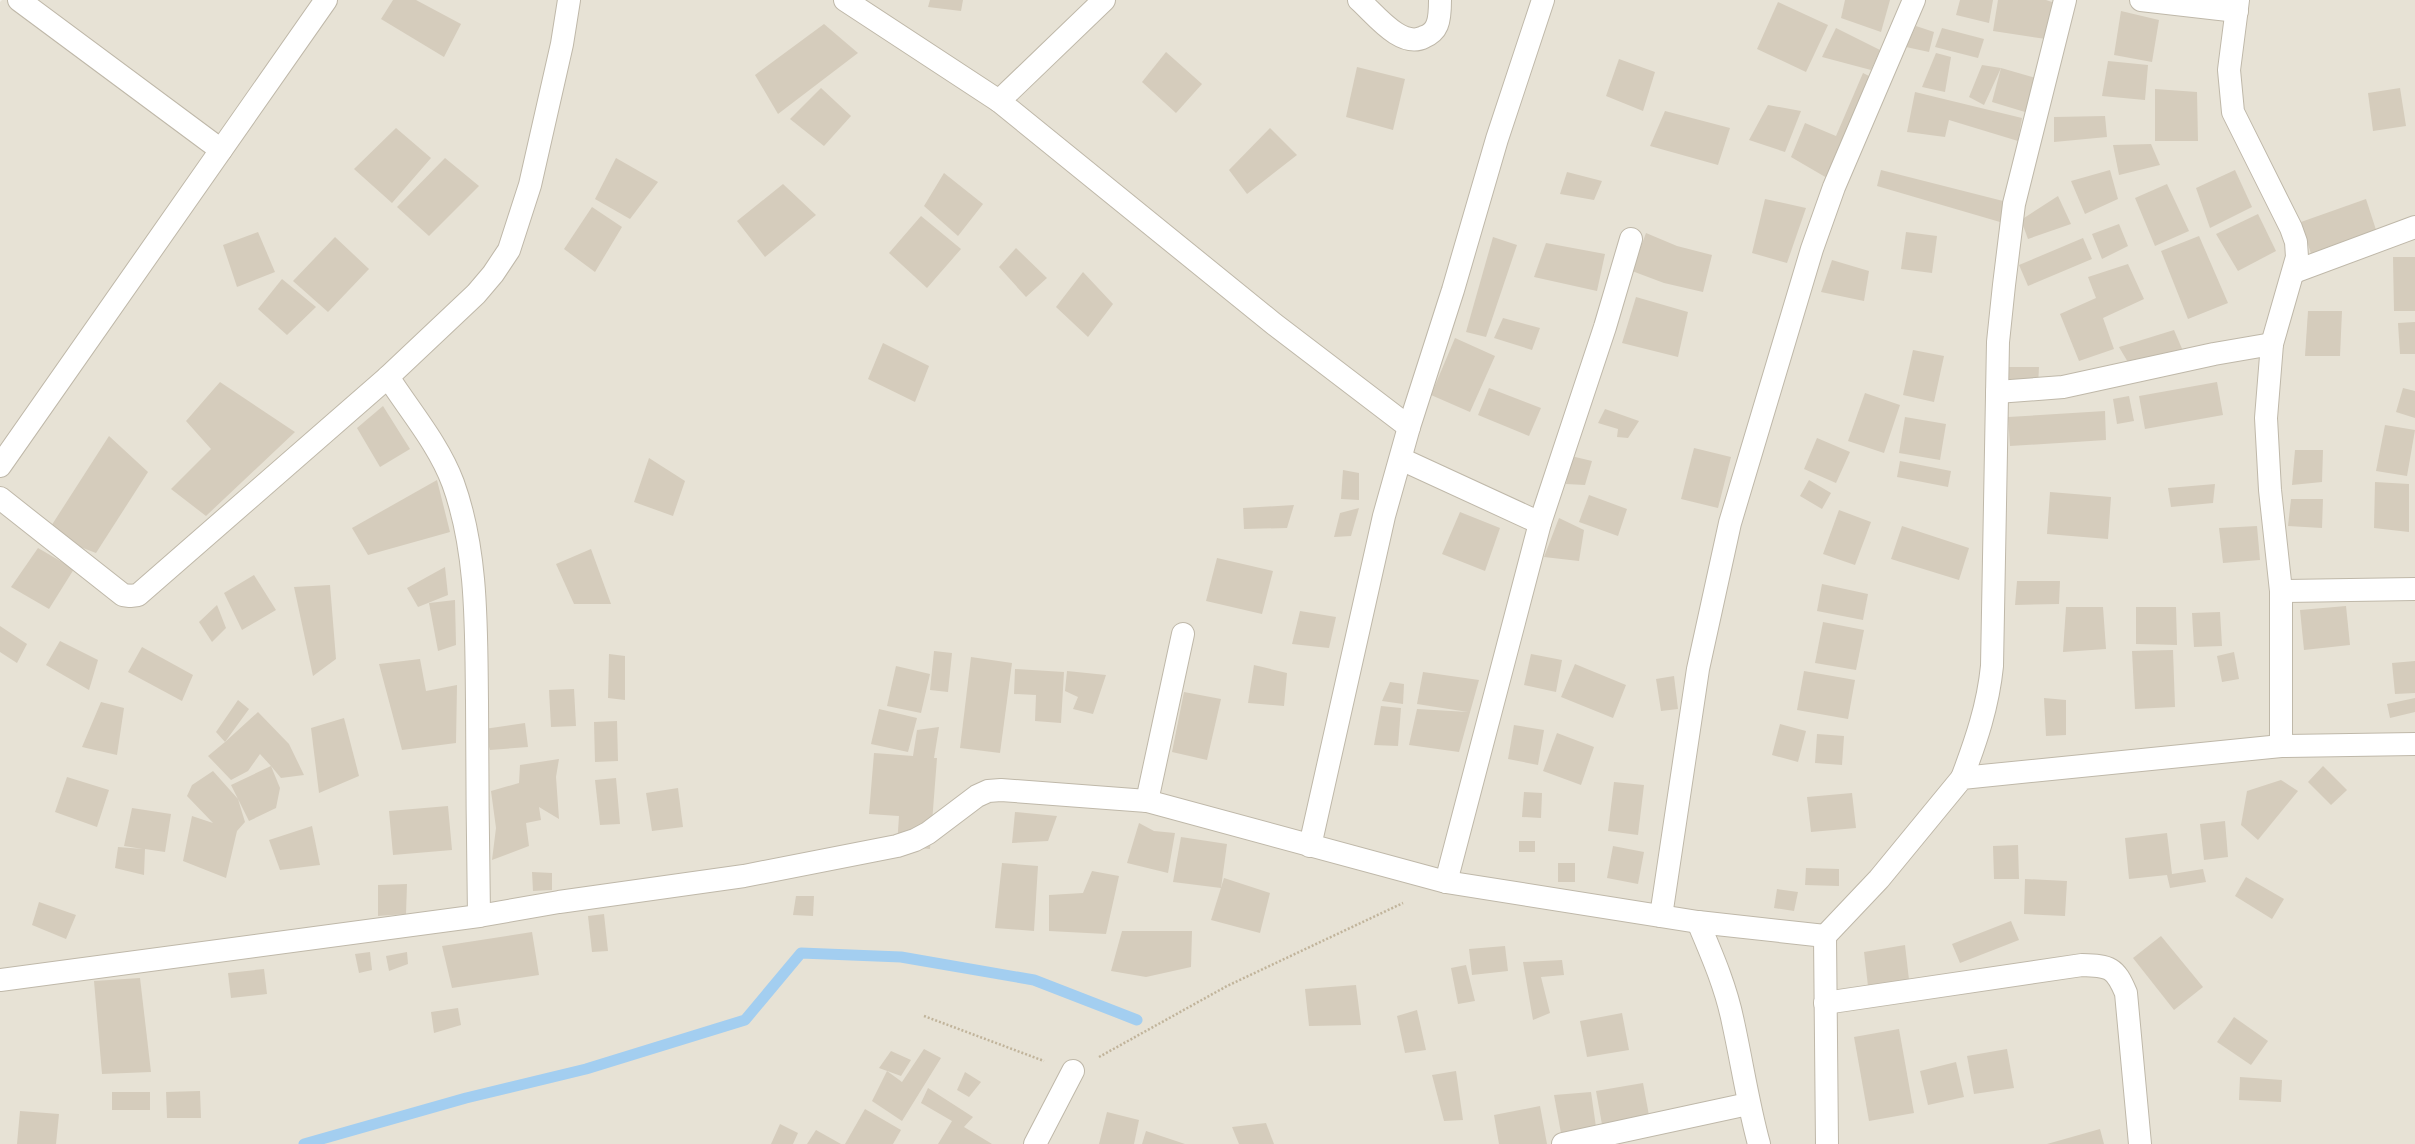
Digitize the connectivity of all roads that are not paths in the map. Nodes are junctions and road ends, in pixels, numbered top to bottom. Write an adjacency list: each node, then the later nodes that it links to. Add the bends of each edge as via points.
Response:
1 (19, 0): 14 (street)
2 (326, 0): 14 (street)
3 (569, 0): 19 (street, via 562,44 530,185 509,250 476,294)
4 (845, 0): 13 (street)
5 (1104, 0): 13 (street)
6 (1359, 0): 7 (street, via 1397,35 1408,40 1420,40 1430,34 1437,24)
7 (1440, 0)
8 (1543, 0): 21 (street, via 1497,139 1453,290)
9 (1914, 0): 36 (street, via 1834,187 1812,249 1730,523 1698,669)
10 (2065, 0): 20 (street, via 2014,204 1998,342)
11 (2141, 0): 12 (street)
12 (2238, 5): 17 (street, via 2229,70 2233,112 2291,228 2296,242)
13 (999, 101): 21 (street, via 1274,324)
14 (221, 150): 23 (street)
15 (2415, 227): 17 (street)
16 (1630, 239): 25 (street)
17 (2294, 272): 18 (street)
18 (2272, 344): 20 (street, via 2063,387); 27 (street, via 2266,418 2270,490)
19 (388, 377): 24 (street, via 138,595 123,595); 35 (street, via 444,461 461,511 471,565 476,618)
20 (1997, 392): 31 (street, via 1990,694)
21 (1409, 427): 22 (street)
22 (1401, 459): 25 (street); 33 (street, via 1384,516)
23 (0, 466)
24 (0, 498)
25 (1540, 523): 34 (street)
26 (2415, 589): 27 (street)
27 (2281, 591): 30 (street)
28 (1183, 634): 32 (street)
29 (2415, 744): 30 (street)
30 (2281, 746): 31 (street)
31 (1962, 778): 38 (street, via 1879,879)
32 (1147, 801): 33 (street); 35 (street, via 988,791 977,796 928,833 897,846 744,876)
33 (1310, 846): 34 (street)
34 (1446, 882): 36 (street)
35 (479, 916): 39 (street)
36 (1661, 916): 37 (street)
37 (1698, 922): 38 (street); 42 (street, via 1720,974 1731,1014)
38 (1825, 936): 40 (street)
39 (0, 980)
40 (1825, 1003): 46 (street); 47 (street, via 2082,965 2102,966 2118,974 2126,993)
41 (1073, 1071): 43 (street)
42 (1748, 1104): 44 (street); 45 (street)
43 (1035, 1144)
44 (1563, 1144)
45 (1759, 1144)
46 (1827, 1144)
47 (2140, 1144)

